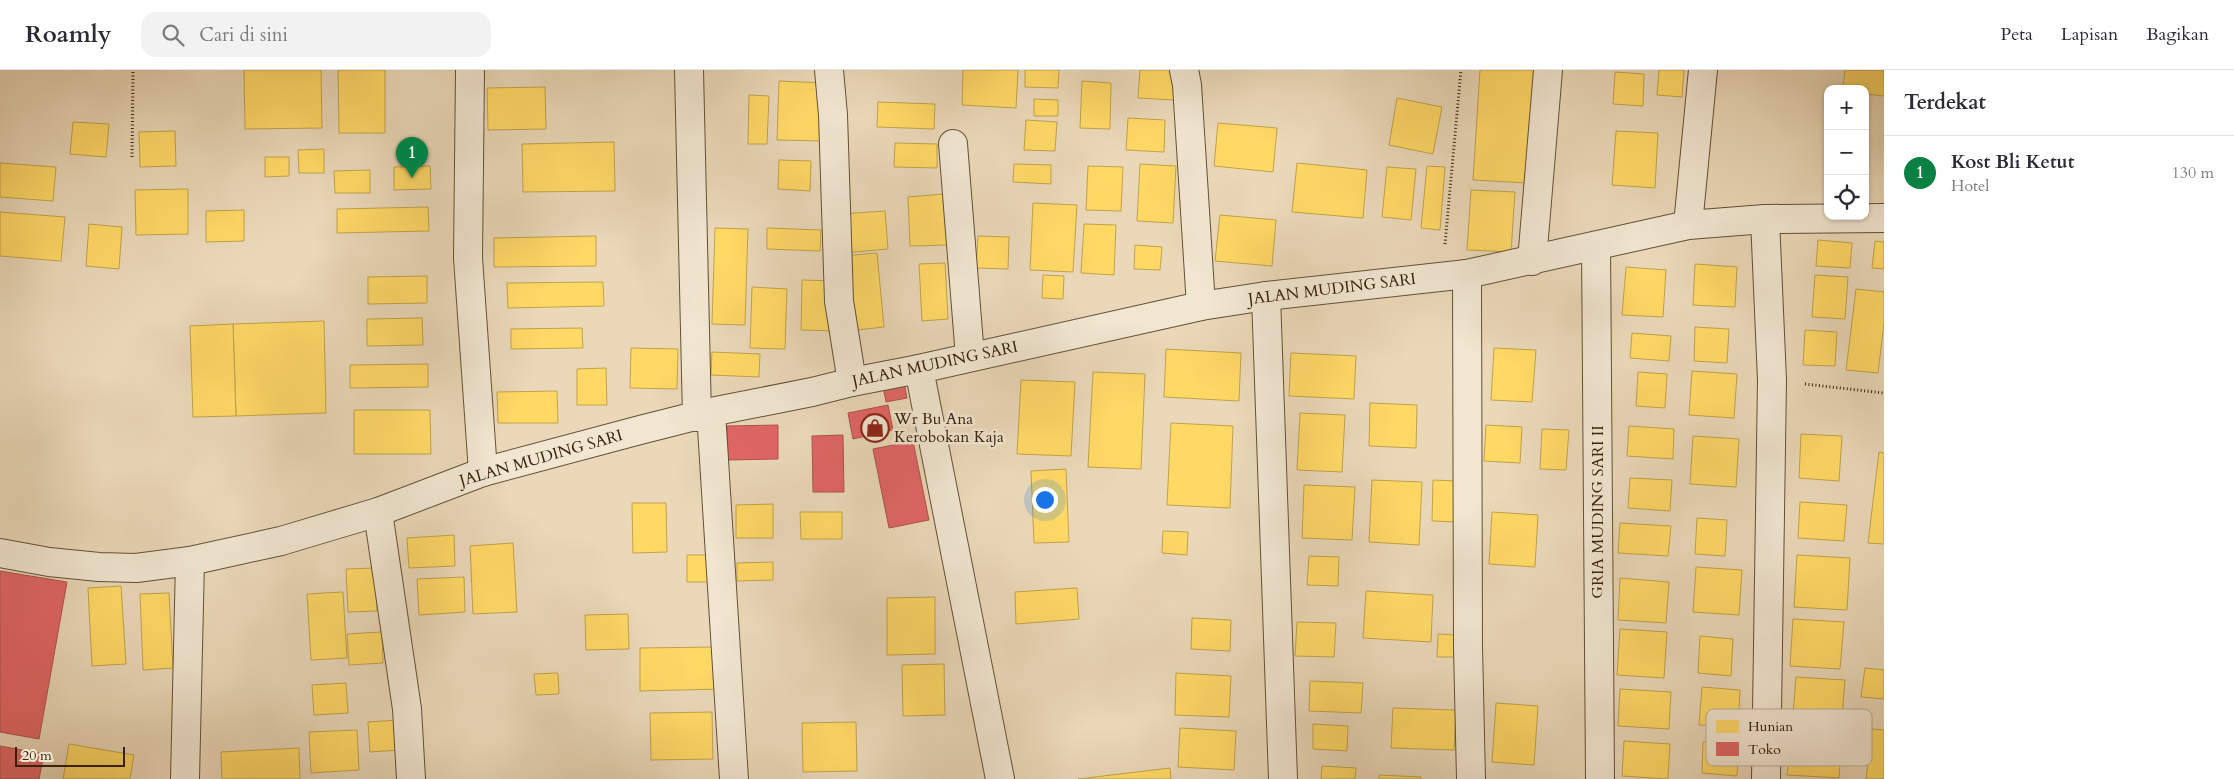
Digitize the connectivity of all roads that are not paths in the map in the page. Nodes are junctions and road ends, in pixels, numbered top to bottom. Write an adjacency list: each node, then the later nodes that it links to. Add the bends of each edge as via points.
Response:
1 (470, 70): 20 (street, via 468,258)
2 (689, 70): 19 (street)
3 (829, 70): 18 (street, via 840,301)
4 (1548, 70): 12 (street)
5 (1703, 70): 10 (street)
6 (1187, 75): 15 (street)
7 (954, 144): 16 (street)
8 (1884, 218): 9 (street, JALAN MUDING SARI)
9 (1765, 219): 10 (street, JALAN MUDING SARI); 24 (street, via 1772,380)
10 (1688, 225): 11 (street, JALAN MUDING SARI)
11 (1596, 246): 12 (street, JALAN MUDING SARI); 32 (street, GRIA MUDING SARI II)
12 (1532, 260): 13 (street, JALAN MUDING SARI)
13 (1454, 275): 14 (street, JALAN MUDING SARI); 31 (street)
14 (1266, 296): 15 (street, JALAN MUDING SARI); 30 (street)
15 (1201, 306): 16 (street, JALAN MUDING SARI)
16 (970, 357): 17 (street, JALAN MUDING SARI)
17 (918, 369): 18 (street, JALAN MUDING SARI); 29 (street)
18 (852, 382): 19 (street, JALAN MUDING SARI)
19 (704, 414): 20 (street, JALAN MUDING SARI); 28 (street)
20 (483, 472): 21 (street, JALAN MUDING SARI)
21 (378, 512): 23 (street, JALAN MUDING SARI, via 281,542); 27 (street, via 407,709)
22 (0, 553): 23 (street, JALAN MUDING SARI, via 99,567 136,568)
23 (190, 561): 26 (street)
24 (1767, 709)
25 (1766, 766): 33 (street)
26 (185, 779)
27 (411, 779)
28 (734, 779)
29 (1000, 779)
30 (1283, 779)
31 (1472, 779)
32 (1600, 779)
33 (1766, 779)

